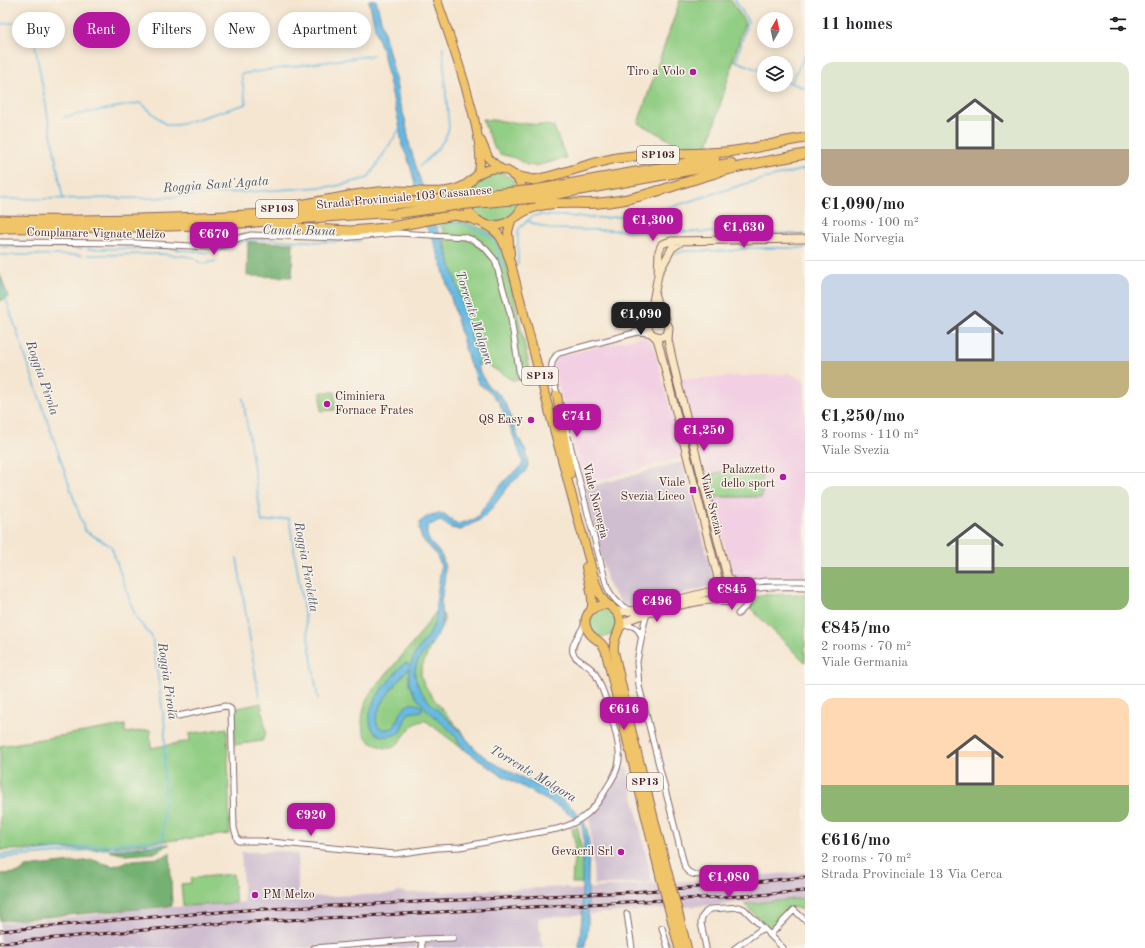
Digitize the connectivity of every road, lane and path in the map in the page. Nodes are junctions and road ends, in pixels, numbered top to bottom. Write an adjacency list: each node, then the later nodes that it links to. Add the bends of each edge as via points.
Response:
1 (437, 0): 2 (main road, via 463,78)
2 (478, 135): 6 (main road, via 488,158); 7 (main road)
3 (805, 139): 8 (highway, SP103, via 726,152 616,158 534,180); 10 (highway, Strada Provinciale 103 Cassanese / SP103)
4 (805, 148): 10 (highway, Strada Provinciale 103 Cassanese / SP103)
5 (805, 154): 13 (highway, via 725,170 630,199 541,205 528,209)
6 (501, 169): 7 (main road, via 490,168); 8 (main road)
7 (478, 174): 9 (main road)
8 (513, 175): 13 (main road, SP13, via 521,185 524,198 521,210)
9 (470, 181): 12 (highway, SP103, via 457,190 445,192 364,193 270,210 155,215); 15 (main road, via 465,199 469,212)
10 (535, 194): 11 (highway, Strada Provinciale 103 Cassanese / SP103, bridge)
11 (394, 209): 12 (highway, Strada Provinciale 103 Cassanese / SP103); 17 (highway, Strada Provinciale 103 Cassanese / SP103, via 380,213 244,224)
12 (139, 219): 14 (highway, Strada Provinciale 103 Cassanese / SP103)
13 (514, 219): 16 (main road, via 499,226); 22 (main road, SP13, via 508,232)
14 (0, 220)
15 (478, 221): 16 (main road, SP13); 17 (highway, SP103, via 467,216 454,215 386,228 341,232 280,227)
16 (487, 225): 22 (main road, SP13, via 500,236)
17 (148, 227): 18 (highway, Strada Provinciale 103 Cassanese / SP103)
18 (0, 228)
19 (805, 239): 20 (street)
20 (683, 241): 23 (street, Viale Svezia, via 672,248); 23 (street, Viale Svezia, via 666,242 662,245 659,252)
21 (0, 242): 29 (street, Complanare Vignate Melzo, via 136,243 209,247 225,245 251,235 340,238 398,233 463,236 485,248 494,257 510,313 520,376 528,381)
22 (511, 264): 29 (main road, SP13)
23 (658, 275): 24 (street, Viale Svezia)
24 (655, 292): 25 (street, Viale Svezia, via 659,310); 26 (street, Viale Svezia)
25 (666, 319): 26 (street, via 661,316 655,317); 27 (street, Viale Svezia)
26 (648, 324): 28 (street, Viale Svezia, via 649,331)
27 (669, 327): 28 (street, via 663,336); 33 (street, Viale Svezia, via 668,340 685,417 727,575)
28 (654, 336): 30 (street, Viale Norvegia, via 638,332 559,353 551,363); 34 (street, Viale Svezia, via 660,349 697,489 717,574)
29 (541, 380): 31 (main road, SP13)
30 (557, 395): 31 (main road, via 570,471); 40 (street, Viale Norvegia, via 607,588)
31 (569, 488): 40 (main road, SP13, via 598,591 604,601); 41 (main road, SP13, via 589,581)
32 (805, 581): 33 (street, via 765,581 739,585)
33 (733, 582): 34 (street, via 724,580); 36 (street, via 737,589)
34 (717, 586): 37 (street, via 716,594); 39 (street, via 712,591)
35 (805, 587): 36 (street, via 755,588 741,591)
36 (736, 597): 37 (street, via 729,602)
37 (720, 600): 42 (street, via 707,600)
38 (748, 604): 44 (street)
39 (655, 606): 40 (street, via 621,612); 43 (street)
40 (617, 608): 41 (main road, via 600,605); 47 (main road, SP13, via 620,619)
41 (591, 610): 45 (main road, SP13)
42 (662, 610): 43 (street); 46 (street)
43 (647, 614): 46 (street); 47 (street, via 624,623)
44 (738, 614)
45 (585, 623): 48 (main road, SP13); 50 (street)
46 (643, 626): 49 (street)
47 (618, 631): 48 (main road, via 607,640); 49 (street, via 627,625 634,627 640,632); 53 (main road, SP13, via 614,651)
48 (595, 638): 50 (street, via 586,636); 53 (main road, SP13, via 605,649)
49 (641, 638): 52 (street, via 637,665 639,686 685,868 694,875)
50 (577, 639): 51 (street, via 573,643 573,653 596,674 612,721 619,759 614,777 588,814 572,823 557,829 460,848 437,848 395,854 238,841 234,828 231,709 225,706)
51 (178, 716)
52 (709, 874)
53 (665, 879): 65 (main road, SP13, bridge); 66 (main road, SP13, bridge)
54 (627, 914): 63 (street)
55 (805, 920): 58 (street, via 794,910)
56 (662, 928): 64 (street)
57 (762, 928): 58 (street); 67 (street, via 739,907 710,909 704,913 701,921); 68 (street)
58 (770, 935): 69 (street)
59 (453, 938): 60 (street)
60 (421, 939): 61 (street); 62 (street)
61 (314, 948)
62 (422, 948)
63 (632, 948)
64 (668, 948)
65 (679, 948)
66 (687, 948)
67 (706, 948)
68 (735, 948)
69 (783, 948)

